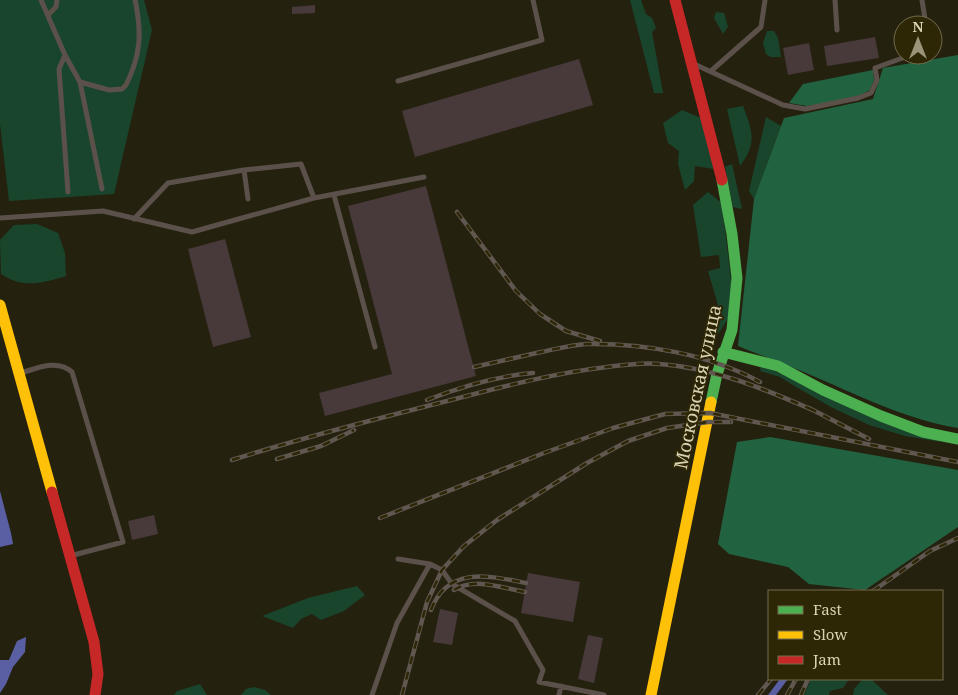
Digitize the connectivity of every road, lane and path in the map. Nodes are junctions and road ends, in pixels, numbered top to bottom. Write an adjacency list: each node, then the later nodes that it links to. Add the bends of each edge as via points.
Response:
1 (41, 0): 9 (lane)
2 (57, 0): 9 (lane, via 56,7)
3 (135, 0): 17 (lane, via 140,45 126,85 122,89 109,90)
4 (533, 0): 16 (lane, via 542,40)
5 (675, 0): 13 (street, Московская улица)
6 (765, 0): 15 (lane, via 761,27)
7 (835, 0): 11 (lane)
8 (922, 0): 10 (lane)
9 (48, 15): 12 (lane)
10 (924, 15)
11 (837, 30)
12 (65, 55): 17 (lane); 21 (lane, via 59,69)
13 (692, 62): 15 (lane); 29 (street, Московская улица, via 720,173 737,278 732,330)
14 (893, 62): 15 (lane, via 875,68 877,80 871,93 805,109 783,105)
15 (711, 72)
16 (398, 81)
17 (80, 82): 20 (lane)
18 (244, 170): 23 (lane, via 300,164); 24 (lane); 26 (lane, via 168,183)
19 (424, 177): 22 (lane)
20 (102, 189)
21 (68, 192)
22 (334, 195): 23 (lane); 28 (lane)
23 (314, 198): 26 (lane, via 192,232)
24 (248, 200)
25 (0, 218): 26 (lane, via 103,211)
26 (134, 219)
27 (0, 305): 30 (street)
28 (375, 347)
29 (723, 352): 31 (street, via 778,366 823,390 923,432); 40 (street, Московская улица)
30 (19, 373): 32 (street); 32 (lane, via 65,365 72,372 123,542)
31 (958, 438)
32 (70, 556): 36 (street, via 94,642 98,674)
33 (398, 559): 34 (lane)
34 (430, 564): 35 (lane, via 442,570 452,584 515,621 543,670 539,682); 37 (lane, via 397,623)
35 (560, 686): 38 (lane); 39 (lane)
36 (95, 695)
37 (372, 695)
38 (559, 695)
39 (604, 695)
40 (651, 695)

